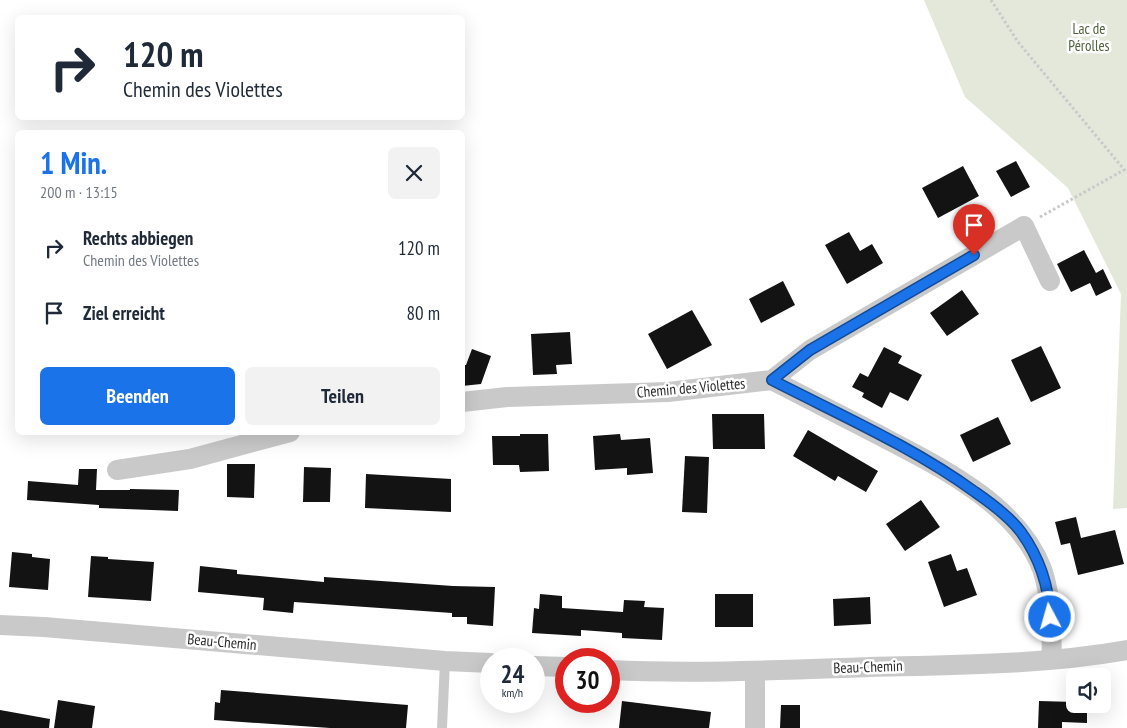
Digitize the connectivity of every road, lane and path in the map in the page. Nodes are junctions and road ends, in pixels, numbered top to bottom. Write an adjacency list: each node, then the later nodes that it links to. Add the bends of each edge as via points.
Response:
1 (991, 0): 2 (path, via 1018,42)
2 (1126, 171): 3 (path)
3 (1062, 205)
4 (1050, 281): 5 (street, via 1024,226 810,350)
5 (772, 380): 6 (street, Chemin des Violettes, via 668,392 507,397); 11 (street, via 951,474 1008,518 1021,532 1041,568 1050,599)
6 (465, 402)
7 (279, 435): 8 (street, via 190,459)
8 (117, 470)
9 (0, 625): 12 (street, Beau-Chemin)
10 (1127, 650): 11 (street, Beau-Chemin)
11 (1052, 659): 15 (street, Beau-Chemin, via 1003,664)
12 (444, 661): 13 (street, Beau-Chemin); 16 (lane)
13 (480, 663)
14 (620, 670): 15 (street, Beau-Chemin)
15 (755, 671): 17 (street)
16 (442, 728)
17 (755, 728)

